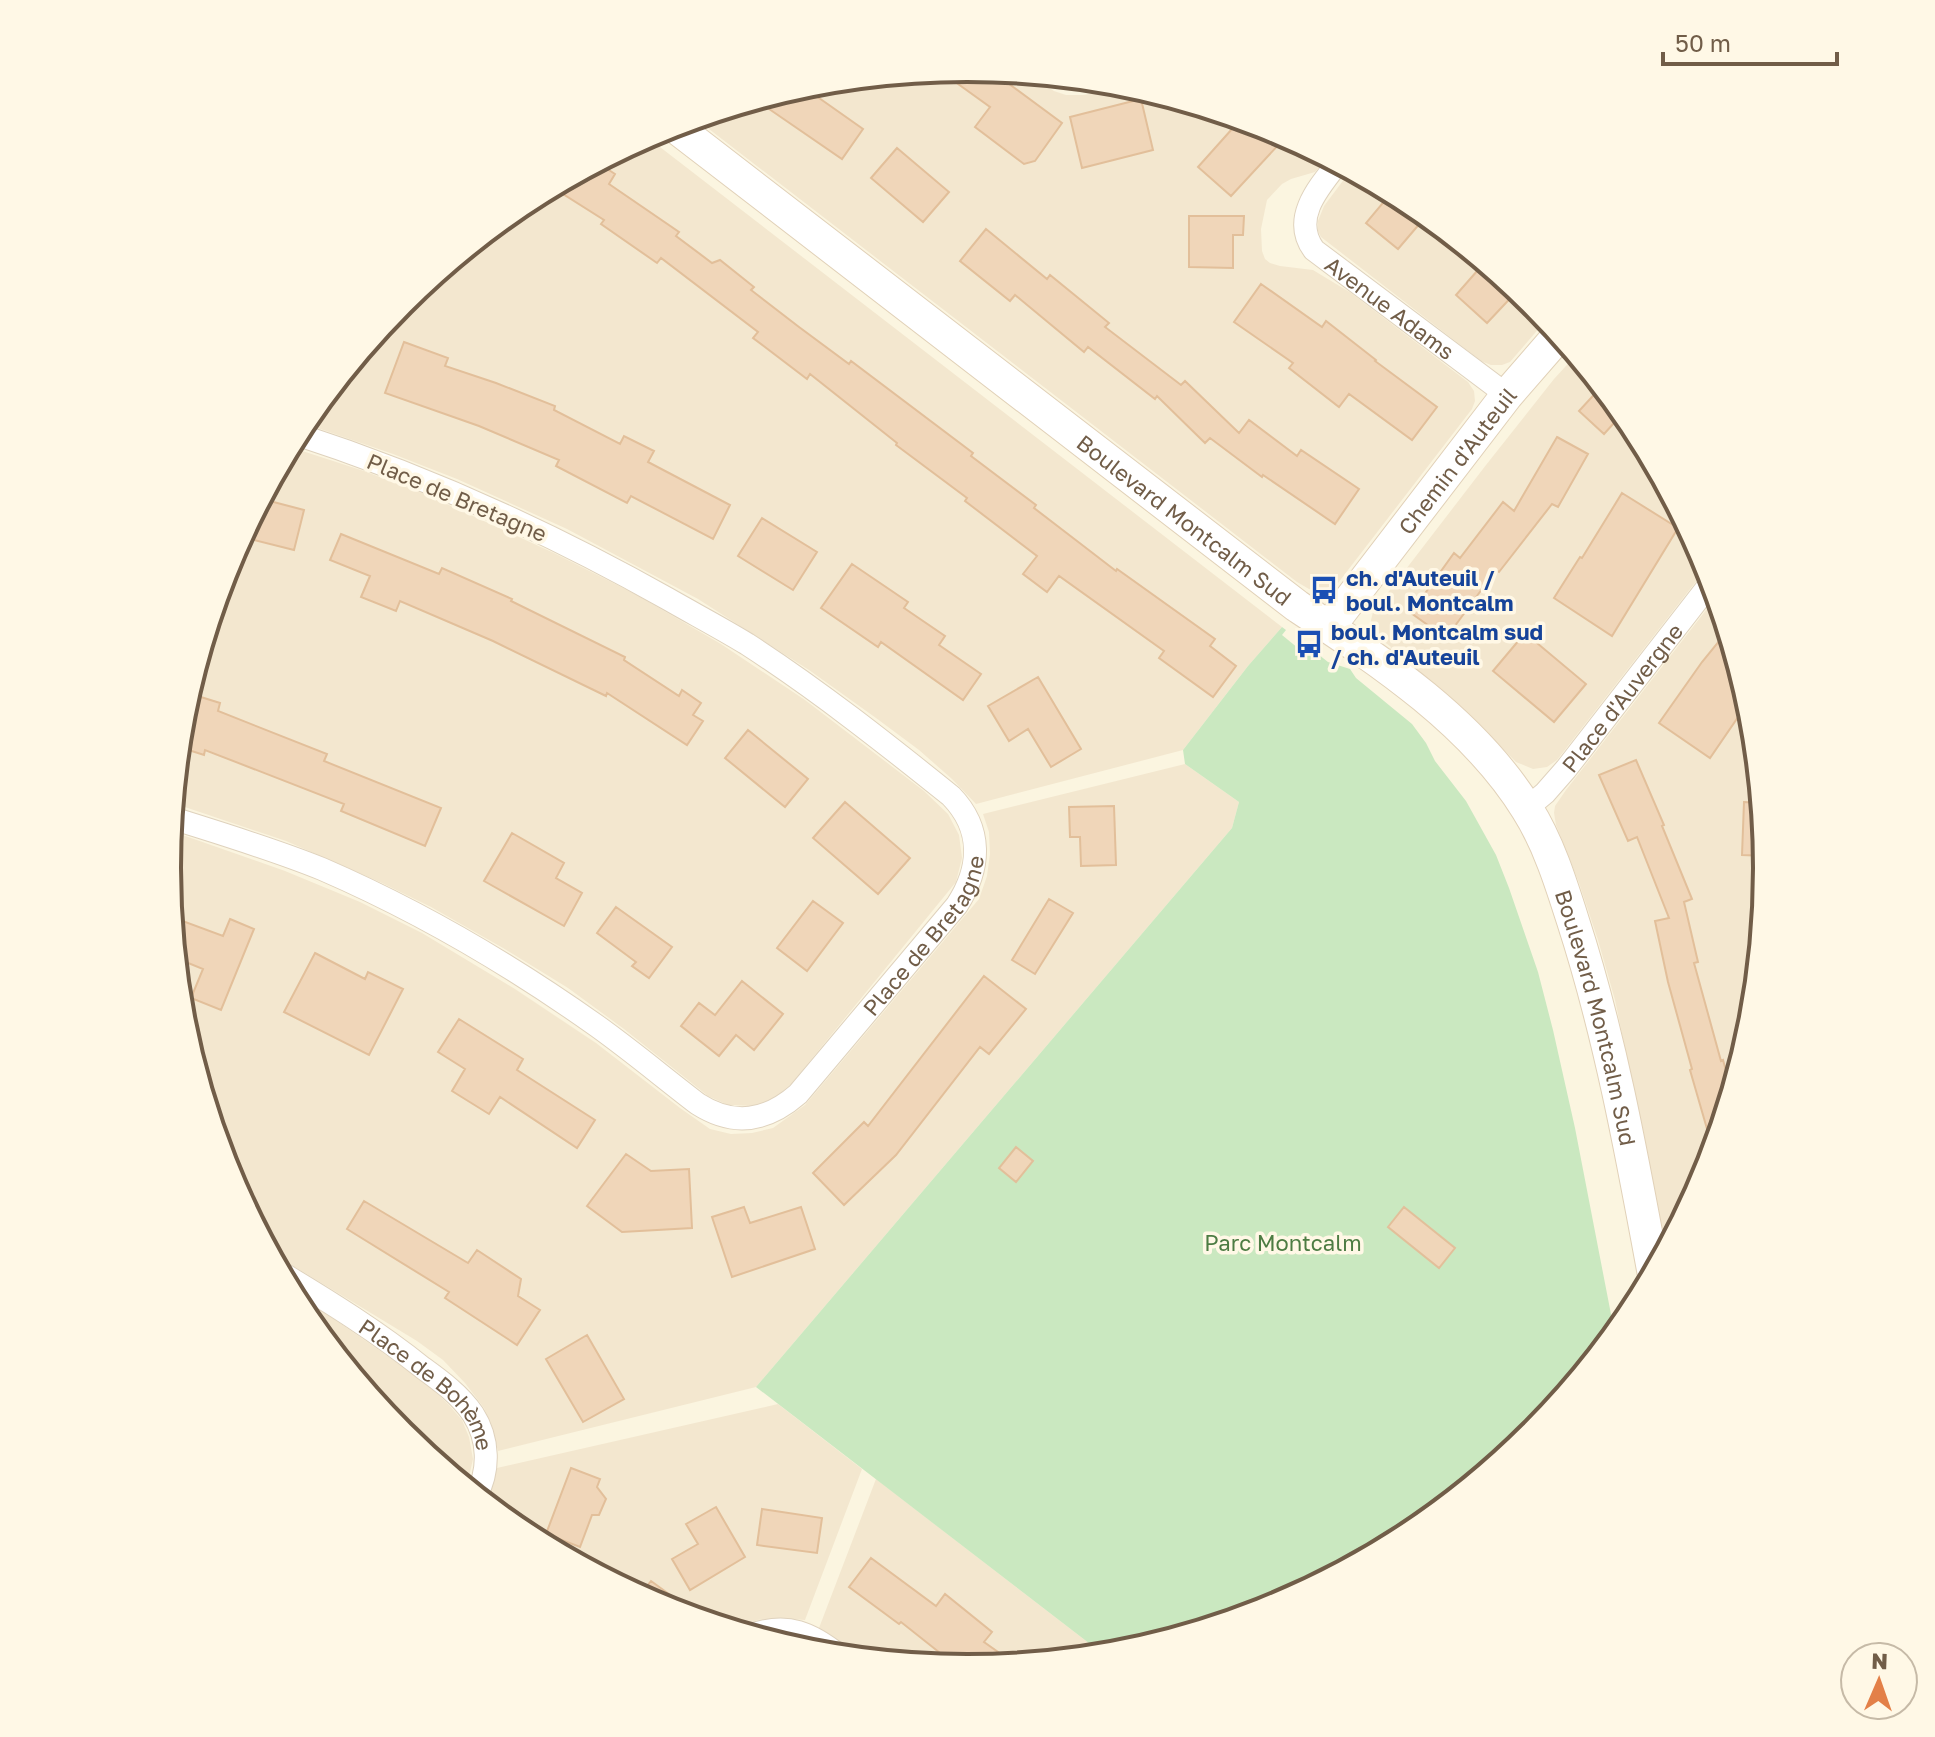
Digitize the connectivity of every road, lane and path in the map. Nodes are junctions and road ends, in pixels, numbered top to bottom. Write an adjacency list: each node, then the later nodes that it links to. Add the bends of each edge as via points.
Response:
1 (686, 135): 7 (street, Boulevard Montcalm Sud)
2 (1331, 172): 4 (street, Avenue Adams, via 1308,205 1305,231 1314,250)
3 (1552, 343): 4 (street, Chemin d'Auteuil)
4 (1507, 395): 7 (street, Chemin d'Auteuil)
5 (310, 439): 9 (street, Place de Bretagne, via 493,509 745,643 861,724 951,796 973,831 972,877 957,905 798,1094 771,1113 730,1117 698,1104 558,999 455,935 320,869)
6 (1703, 593): 8 (street, Place d'Auvergne, via 1566,769)
7 (1329, 627): 8 (street, Boulevard Montcalm Sud, via 1466,732)
8 (1527, 808): 10 (street, Boulevard Montcalm Sud, via 1560,883 1595,995)
9 (183, 821)
10 (1651, 1259)
11 (301, 1285): 12 (street, Place de Bohème, via 406,1354 463,1402 486,1449)
12 (481, 1485)
13 (774, 1630): 14 (street, via 798,1631)
14 (819, 1641)

